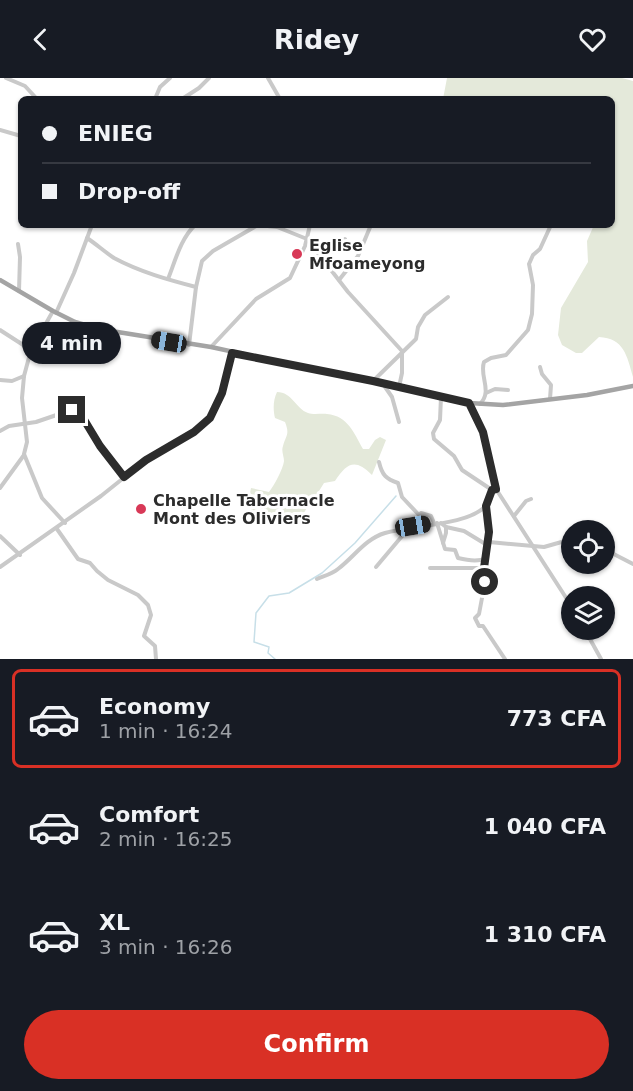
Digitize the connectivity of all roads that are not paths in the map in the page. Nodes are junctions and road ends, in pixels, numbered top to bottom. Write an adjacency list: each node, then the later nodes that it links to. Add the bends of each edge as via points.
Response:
1 (6, 78): 5 (street, via 25,86)
2 (170, 78): 6 (street)
3 (209, 78): 7 (street)
4 (268, 78): 8 (street)
5 (34, 96)
6 (156, 96)
7 (187, 96)
8 (277, 96)
9 (0, 130): 10 (street)
10 (18, 135)
11 (91, 228): 18 (street)
12 (192, 228): 23 (street, via 176,254)
13 (253, 228): 26 (street, via 204,259)
14 (280, 228): 20 (street)
15 (309, 228): 20 (street)
16 (370, 228): 25 (street, via 358,256)
17 (550, 228): 44 (street, via 529,264 532,314 528,330 506,355 484,362)
18 (87, 238): 23 (street, via 117,259); 29 (street)
19 (345, 238): 22 (street)
20 (307, 239): 22 (street); 32 (street, via 290,278 256,299)
21 (18, 244): 27 (street)
22 (322, 259): 25 (street)
23 (168, 279): 26 (street)
24 (0, 280): 27 (main road)
25 (339, 280): 34 (street)
26 (196, 287): 31 (street)
27 (19, 291): 29 (main road)
28 (448, 297): 34 (street, via 425,315 418,336)
29 (54, 312): 31 (main road, via 99,329); 33 (street)
30 (0, 330): 33 (street)
31 (189, 345): 32 (main road)
32 (211, 347): 35 (main road)
33 (32, 350): 37 (street)
34 (402, 351): 39 (street); 42 (street)
35 (232, 353): 39 (main road); 54 (street, via 222,393 210,418)
36 (540, 367): 46 (street, via 551,385)
37 (24, 376): 38 (street); 50 (street)
38 (0, 380)
39 (373, 381): 40 (main road)
40 (382, 383): 42 (main road); 49 (street, via 392,397)
41 (633, 386): 46 (main road)
42 (399, 387): 45 (main road)
43 (508, 390): 44 (street)
44 (486, 393): 48 (street)
45 (441, 397): 47 (main road); 56 (street, via 434,439 454,456 462,470)
46 (550, 399): 48 (main road)
47 (469, 403): 48 (main road); 56 (street, via 483,432)
48 (480, 405)
49 (399, 422)
50 (26, 424): 51 (street); 52 (street); 54 (street, via 77,408)
51 (0, 431)
52 (24, 454): 55 (street); 61 (street, via 42,498)
53 (379, 462): 59 (street, via 382,474 398,483 402,497)
54 (124, 477): 61 (street)
55 (0, 488)
56 (494, 489): 58 (street); 60 (street)
57 (531, 499): 60 (street)
58 (486, 506): 62 (street, via 470,517); 69 (street)
59 (419, 514): 62 (street, via 428,514); 64 (street)
60 (514, 516): 70 (street)
61 (65, 523): 65 (street)
62 (437, 523): 63 (street); 64 (street); 68 (street)
63 (446, 527): 68 (street); 69 (street, via 464,531)
64 (410, 528): 76 (street); 79 (street, via 374,538 338,570)
65 (57, 529): 71 (street); 82 (street, via 78,559 90,563 108,580 148,605 151,615 144,636 155,646)
66 (0, 536): 71 (street)
67 (561, 541): 70 (street, via 551,546)
68 (443, 543): 73 (street, via 445,549 455,550 458,558)
69 (488, 544): 70 (street); 73 (street)
70 (534, 546): 80 (street)
71 (20, 555): 75 (street)
72 (615, 555): 74 (street)
73 (487, 557): 78 (street)
74 (633, 564)
75 (0, 567)
76 (376, 567)
77 (430, 568): 78 (street)
78 (484, 568): 83 (street, via 483,594 475,618)
79 (317, 579)
80 (561, 589)
81 (591, 640): 84 (street)
82 (156, 659)
83 (505, 659)
84 (601, 659)

